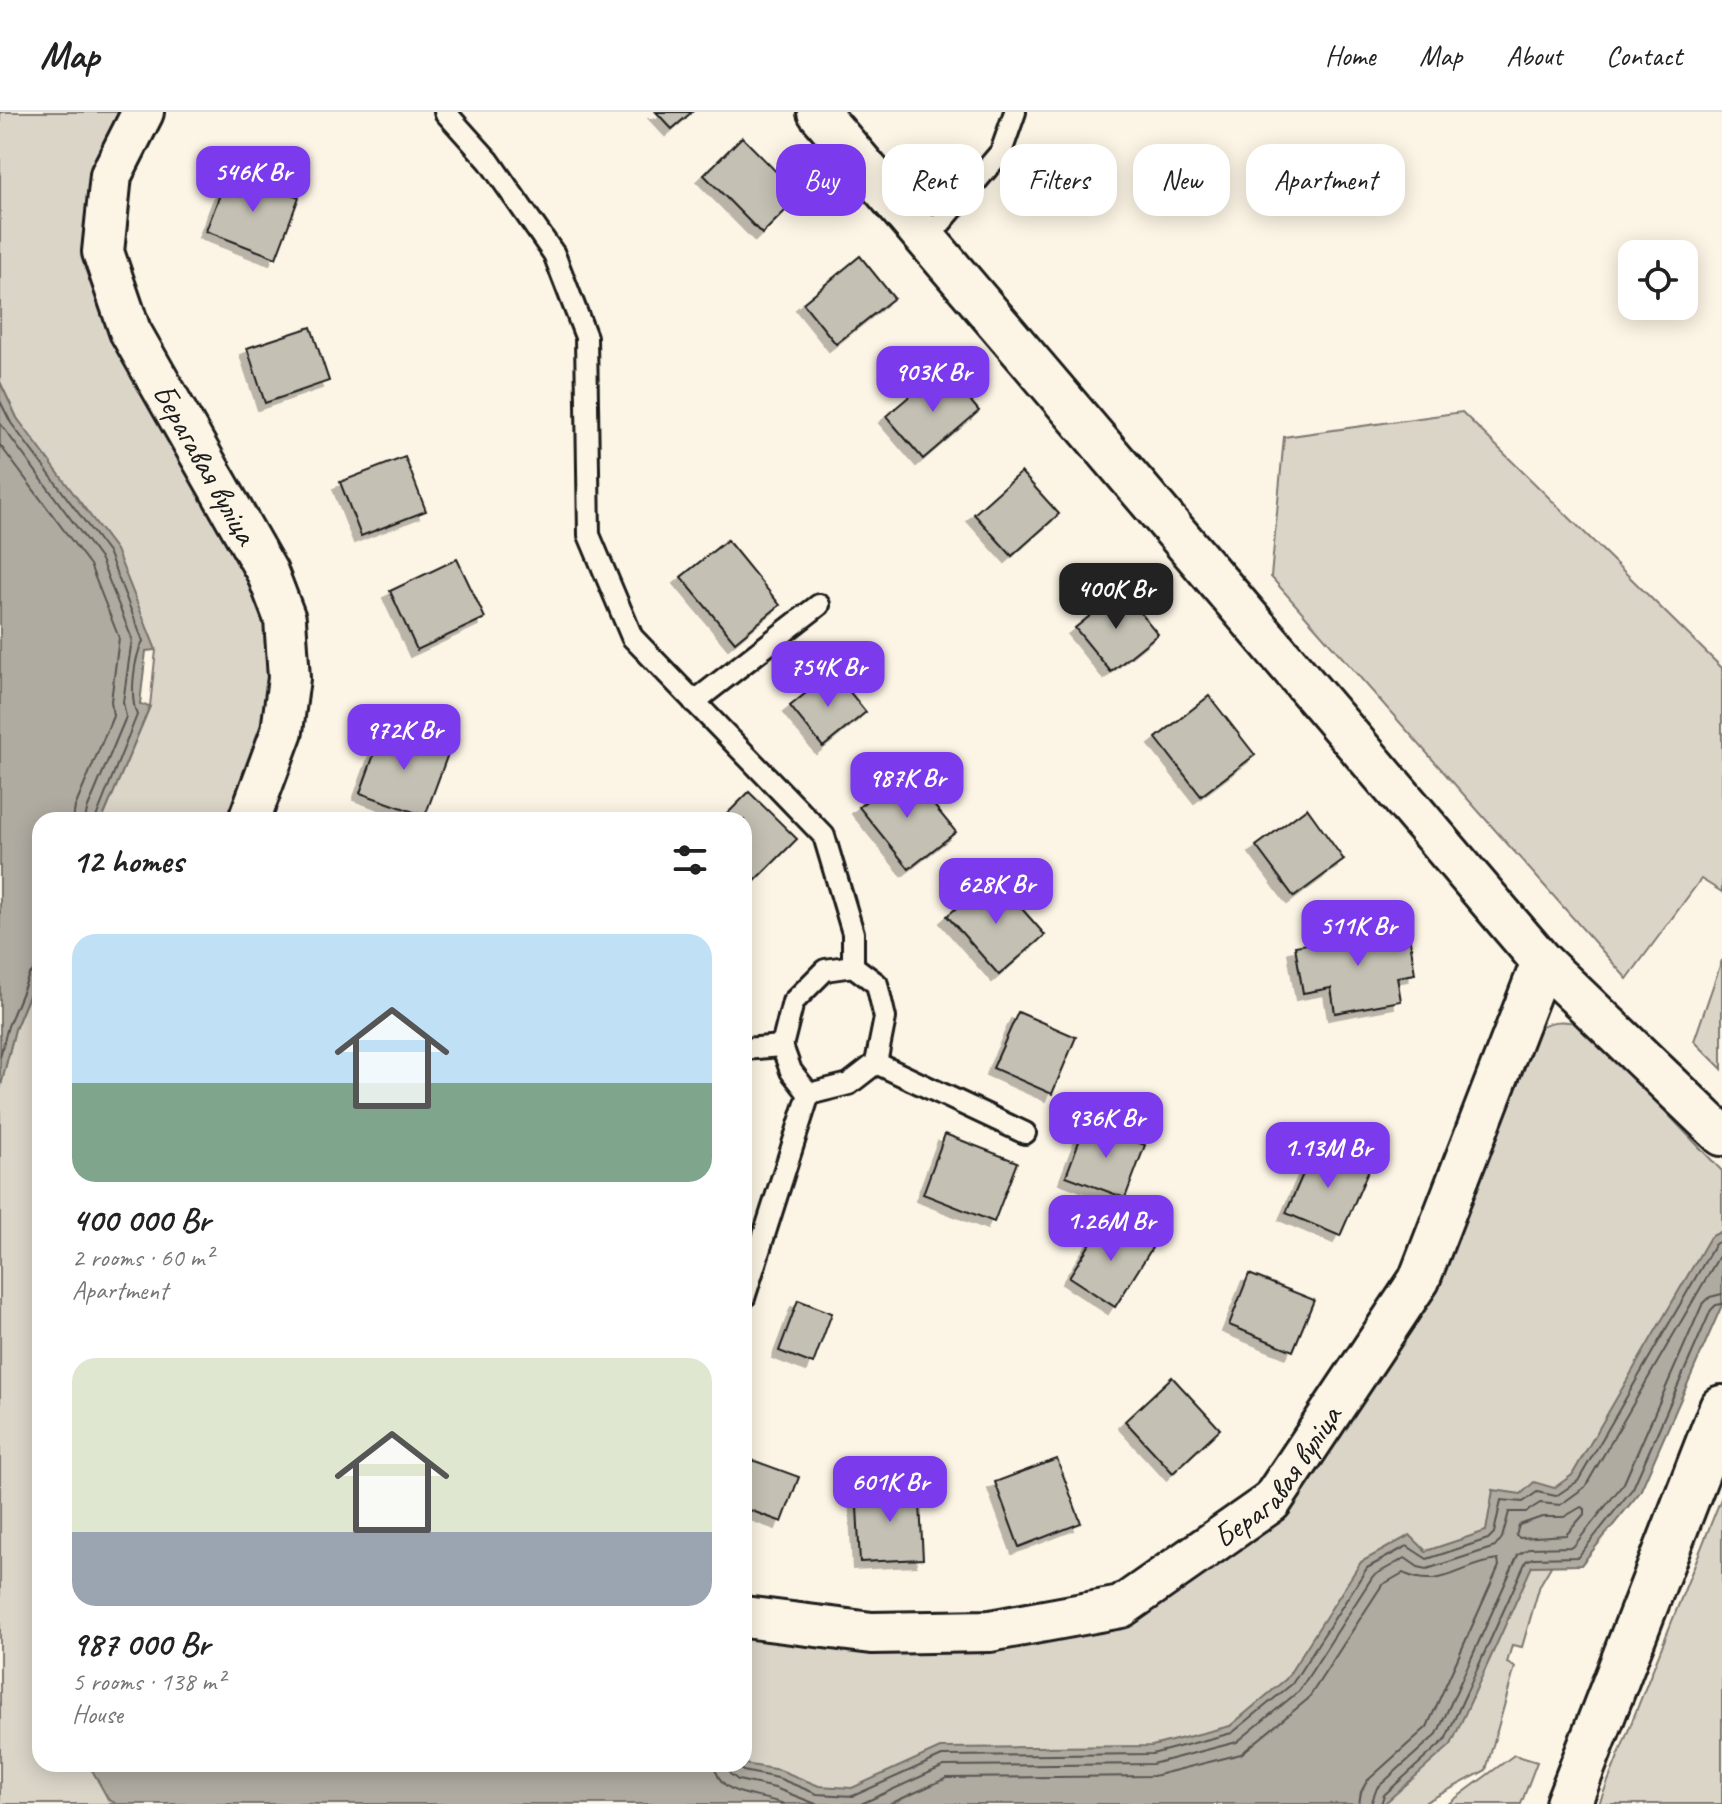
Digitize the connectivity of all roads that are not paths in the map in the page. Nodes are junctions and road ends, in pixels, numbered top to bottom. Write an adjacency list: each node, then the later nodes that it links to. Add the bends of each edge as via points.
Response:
1 (143, 112): 8 (street, Берагавая вуліца, via 111,175 103,252 130,331 267,572 285,619 289,678 282,731)
2 (445, 112): 7 (lane, via 489,161 554,254 586,337 589,535 632,637)
3 (818, 112): 5 (street)
4 (1015, 112): 5 (lane, via 1001,152)
5 (927, 239): 9 (street)
6 (819, 605): 7 (lane)
7 (694, 702): 10 (lane, via 824,836 853,933)
8 (252, 812)
9 (1542, 962): 16 (street); 19 (street, Берагавая вуліца, via 1419,1280 1271,1502 1121,1607 990,1631 872,1633)
10 (853, 966): 11 (lane, via 825,970 793,1002); 13 (lane, via 877,984 885,1018)
11 (782, 1046): 12 (lane); 14 (lane, via 791,1071)
12 (752, 1048)
13 (876, 1063): 14 (lane, via 849,1084); 15 (lane)
14 (809, 1094): 17 (lane)
15 (1025, 1133)
16 (1722, 1135)
17 (752, 1248)
18 (1722, 1408): 20 (street)
19 (752, 1618)
20 (1568, 1804)

